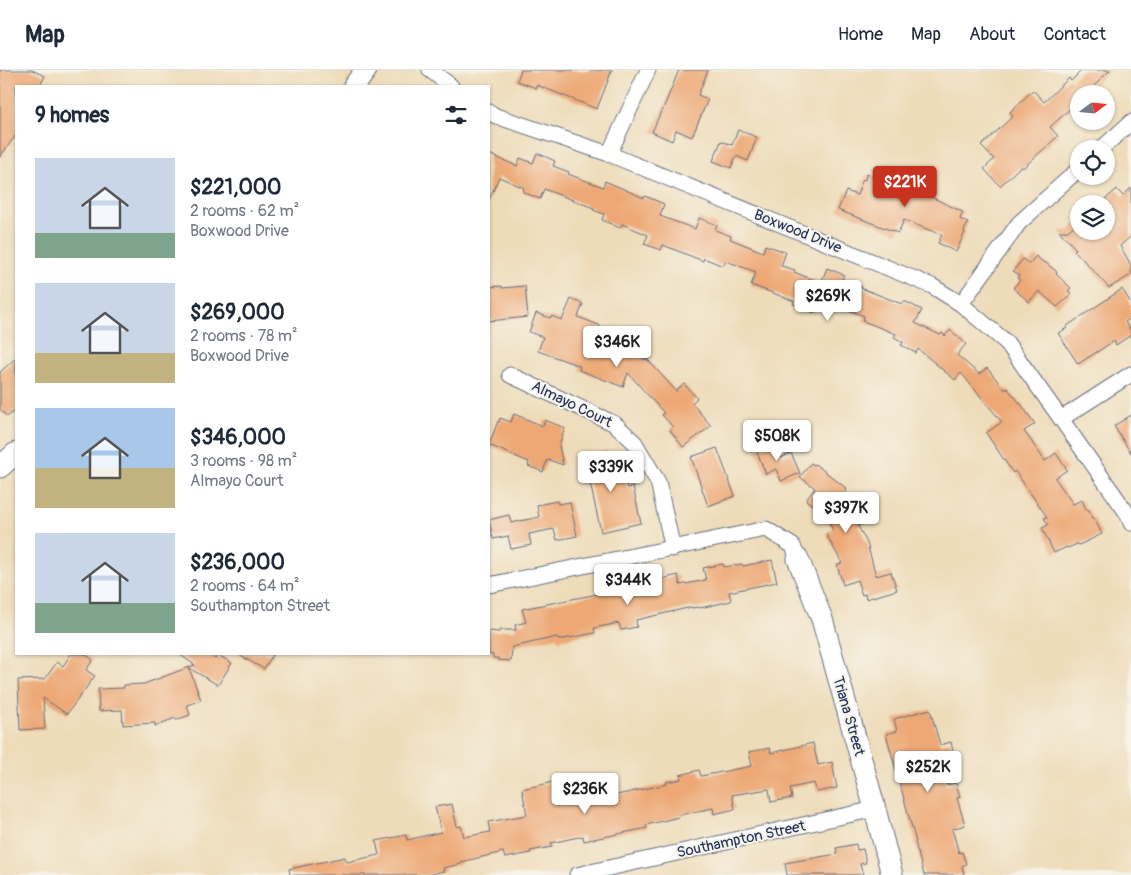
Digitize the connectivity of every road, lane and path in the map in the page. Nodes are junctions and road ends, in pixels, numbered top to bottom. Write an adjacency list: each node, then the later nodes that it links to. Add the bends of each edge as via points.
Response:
1 (366, 70): 4 (street)
2 (430, 70): 5 (street)
3 (648, 70): 9 (street)
4 (355, 85)
5 (450, 85)
6 (490, 113): 9 (street, Boxwood Drive)
7 (1131, 122): 8 (street)
8 (1112, 140)
9 (609, 154): 11 (street, Boxwood Drive, via 932,286)
10 (1070, 177): 11 (street, via 1018,223)
11 (961, 304): 14 (street, Boxwood Drive, via 1007,343)
12 (1131, 374): 14 (street)
13 (510, 375): 18 (street, Almayo Court, via 615,424 635,442 658,482)
14 (1062, 418): 17 (street, Boxwood Drive)
15 (15, 454): 16 (street)
16 (0, 467)
17 (1131, 523)
18 (673, 548): 19 (street, via 766,529 793,546); 20 (street)
19 (798, 559): 21 (street, Triana Street, via 822,619)
20 (490, 585)
21 (875, 809): 22 (street, Southampton Street); 23 (street, Triana Street)
22 (577, 875)
23 (892, 875)

